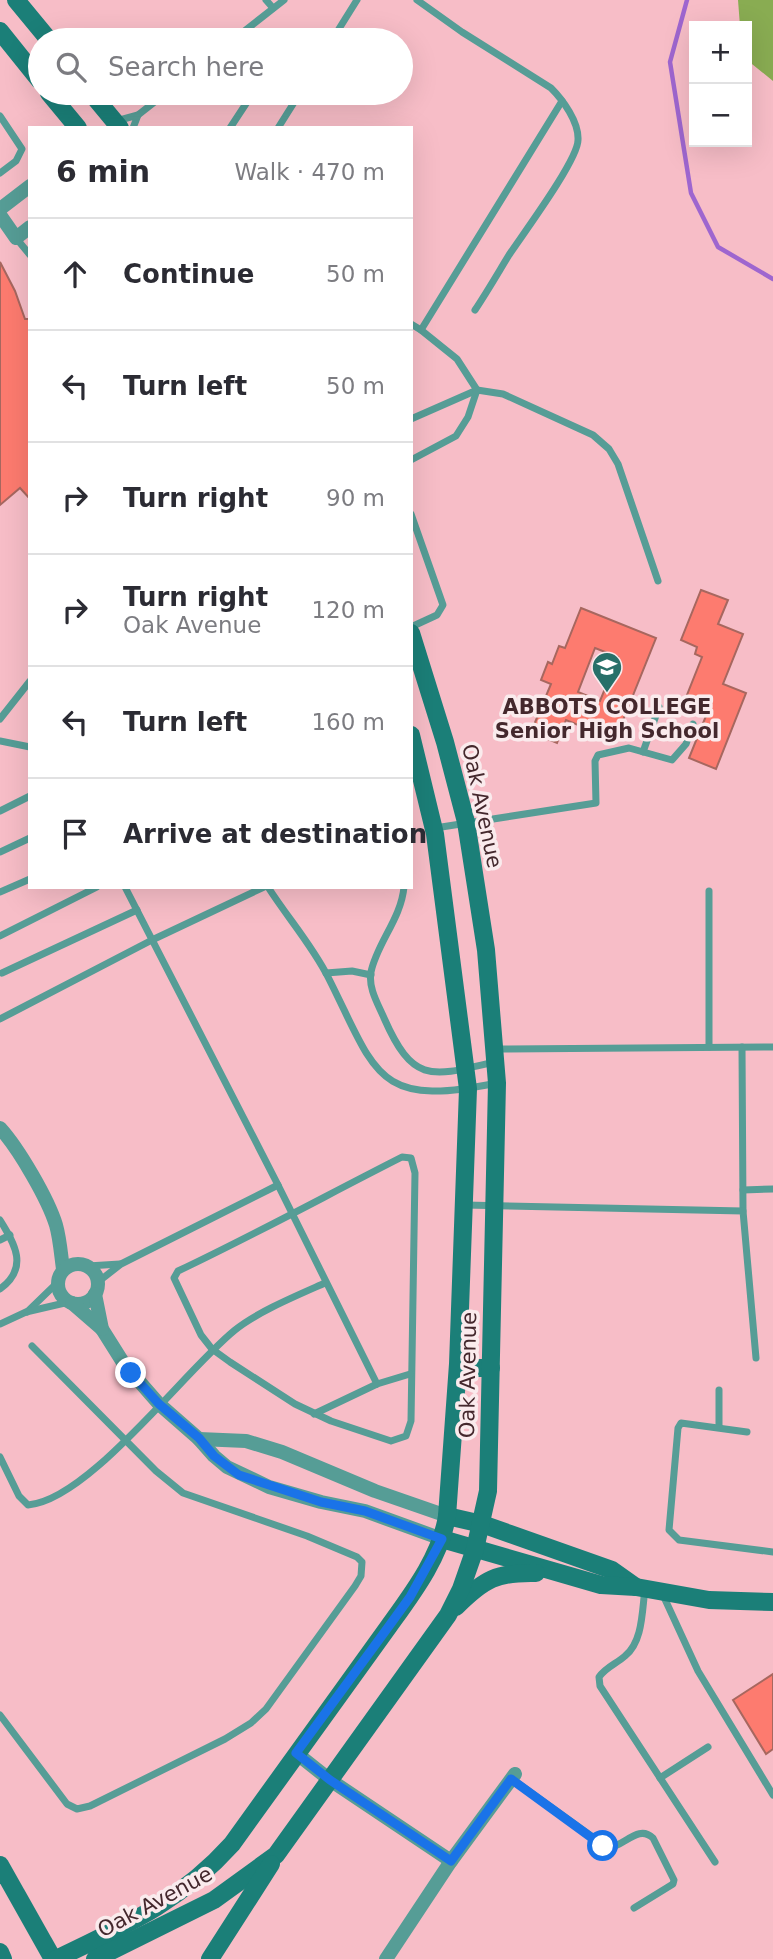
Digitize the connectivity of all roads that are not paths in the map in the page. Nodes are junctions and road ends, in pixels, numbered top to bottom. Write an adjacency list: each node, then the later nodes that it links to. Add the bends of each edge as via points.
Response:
1 (16, 0): 7 (street)
2 (266, 0): 6 (lane)
3 (357, 0): 9 (lane)
4 (417, 0): 12 (lane, via 537,78)
5 (282, 1): 6 (lane)
6 (273, 8): 8 (lane)
7 (39, 28)
8 (248, 28)
9 (340, 28)
10 (0, 31): 11 (street)
11 (28, 67)
12 (562, 101): 32 (lane, via 576,130 576,149); 34 (lane)
13 (59, 105): 20 (street)
14 (99, 105): 21 (street)
15 (151, 105): 18 (lane)
16 (245, 105): 23 (lane)
17 (292, 105): 24 (lane)
18 (138, 115): 21 (lane); 22 (lane)
19 (0, 116): 25 (lane, via 22,149 16,161)
20 (76, 126)
21 (113, 126)
22 (134, 126)
23 (231, 126)
24 (279, 126)
25 (0, 173)
26 (28, 188): 27 (street)
27 (0, 209)
28 (0, 215): 30 (street)
29 (28, 229): 30 (street)
30 (16, 238): 31 (lane)
31 (28, 253)
32 (475, 310)
33 (413, 325): 34 (lane)
34 (421, 330): 35 (lane, via 457,359)
35 (477, 390): 36 (lane); 37 (lane, via 456,436); 39 (lane, via 503,394 603,442 618,464)
36 (413, 418)
37 (413, 459)
38 (413, 520): 40 (lane, via 443,605 437,615)
39 (658, 581)
40 (413, 626)
41 (413, 640): 52 (street, Oak Avenue)
42 (28, 684): 44 (lane)
43 (659, 707): 49 (lane)
44 (0, 719)
45 (693, 724): 49 (lane, via 686,744 672,760)
46 (0, 741): 48 (lane)
47 (413, 743): 53 (street, Oak Avenue)
48 (28, 747)
49 (643, 752): 52 (lane, via 629,748 598,755 596,803)
50 (28, 797): 51 (lane)
51 (0, 811)
52 (466, 822): 53 (lane); 74 (street, Oak Avenue, via 486,950)
53 (434, 828): 75 (street, Oak Avenue)
54 (28, 839): 55 (lane)
55 (0, 852)
56 (28, 880): 63 (lane)
57 (92, 889): 65 (lane)
58 (126, 889): 64 (lane)
59 (262, 889): 66 (lane)
60 (267, 889): 68 (lane)
61 (403, 889): 69 (lane)
62 (709, 891): 71 (lane)
63 (0, 892)
64 (137, 910): 66 (lane); 67 (lane)
65 (0, 936)
66 (152, 940): 70 (lane); 79 (lane)
67 (2, 973)
68 (326, 973): 69 (lane); 77 (lane, via 361,1045 387,1078 416,1091)
69 (371, 975): 75 (lane, via 378,1004 404,1056 420,1069 437,1073)
70 (0, 1019)
71 (709, 1047): 72 (lane); 74 (lane)
72 (742, 1047): 73 (lane); 81 (lane)
73 (773, 1047)
74 (494, 1056): 75 (lane); 76 (street, Oak Avenue)
75 (467, 1069): 77 (street, Oak Avenue)
76 (497, 1083): 77 (lane); 83 (street, Oak Avenue)
77 (468, 1089): 82 (street, Oak Avenue)
78 (1, 1126): 87 (street)
79 (278, 1185): 85 (lane); 90 (lane)
80 (773, 1189): 81 (lane)
81 (743, 1190): 84 (lane)
82 (464, 1205): 83 (lane); 103 (street, Oak Avenue)
83 (494, 1206): 84 (lane); 104 (street, Oak Avenue)
84 (743, 1210): 102 (lane)
85 (292, 1213): 93 (lane); 101 (lane, via 174,1274 196,1327); 105 (lane, via 402,1157 411,1158 415,1173)
86 (0, 1220): 88 (lane)
87 (57, 1228): 91 (street); 92 (street)
88 (9, 1235): 89 (lane); 95 (lane, via 17,1256 13,1273)
89 (0, 1240)
90 (121, 1264): 91 (lane); 94 (lane)
91 (85, 1265): 92 (street, via 75,1263); 94 (street, via 93,1270)
92 (60, 1276): 96 (street, via 61,1295); 97 (lane)
93 (325, 1283): 101 (lane, via 244,1324); 106 (lane)
94 (97, 1288): 96 (street, via 85,1303); 99 (street)
95 (0, 1289)
96 (70, 1303): 97 (lane); 99 (street)
97 (26, 1312): 98 (lane)
98 (0, 1324)
99 (102, 1329): 108 (street, via 124,1364)
100 (32, 1346): 113 (lane)
101 (212, 1349): 108 (lane); 109 (lane)
102 (756, 1358)
103 (458, 1368): 104 (street); 115 (street, Oak Avenue)
104 (491, 1368): 116 (street, Oak Avenue, via 488,1491)
105 (410, 1374): 106 (lane); 109 (lane, via 411,1421 401,1439 391,1441)
106 (377, 1384): 109 (lane)
107 (719, 1390): 110 (lane)
108 (159, 1404): 112 (street); 113 (lane)
109 (314, 1414)
110 (719, 1427): 111 (lane); 119 (lane, via 686,1422 678,1428 669,1530 679,1540)
111 (747, 1432)
112 (199, 1438): 115 (street, via 246,1441 282,1452); 117 (street, via 239,1475 365,1511)
113 (125, 1439): 114 (lane, via 85,1478 31,1505 19,1496); 124 (lane, via 183,1493 357,1557 362,1562 361,1576 266,1709 251,1723 90,1806 77,1809 67,1804)
114 (0, 1457)
115 (446, 1516): 116 (street); 117 (street, Oak Avenue)
116 (482, 1524): 118 (street, Oak Avenue); 121 (street, via 612,1570)
117 (442, 1539): 118 (street); 126 (street, Oak Avenue, via 410,1597)
118 (475, 1549): 120 (street); 123 (street, Oak Avenue)
119 (773, 1552)
120 (564, 1574): 121 (street, via 601,1585); 123 (street, via 495,1576)
121 (647, 1589): 122 (street, via 709,1600); 128 (lane, via 633,1647 599,1677 600,1686); 130 (lane)
122 (773, 1602)
123 (448, 1615): 129 (street, Oak Avenue)
124 (0, 1714)
125 (708, 1747): 128 (lane)
126 (296, 1753): 129 (street); 138 (street, Oak Avenue, via 232,1844 200,1877 160,1906)
127 (513, 1776): 132 (street); 135 (lane, via 608,1848 638,1833 653,1838 673,1884)
128 (660, 1778): 133 (lane)
129 (330, 1780): 131 (street, Oak Avenue); 132 (street)
130 (773, 1795)
131 (276, 1855): 139 (street, Oak Avenue, via 214,1900); 140 (street)
132 (451, 1861): 141 (street)
133 (715, 1862)
134 (0, 1865): 138 (street)
135 (634, 1908)
136 (0, 1952): 137 (street)
137 (3, 1959)
138 (55, 1959)
139 (95, 1959)
140 (210, 1959)
141 (386, 1959)

